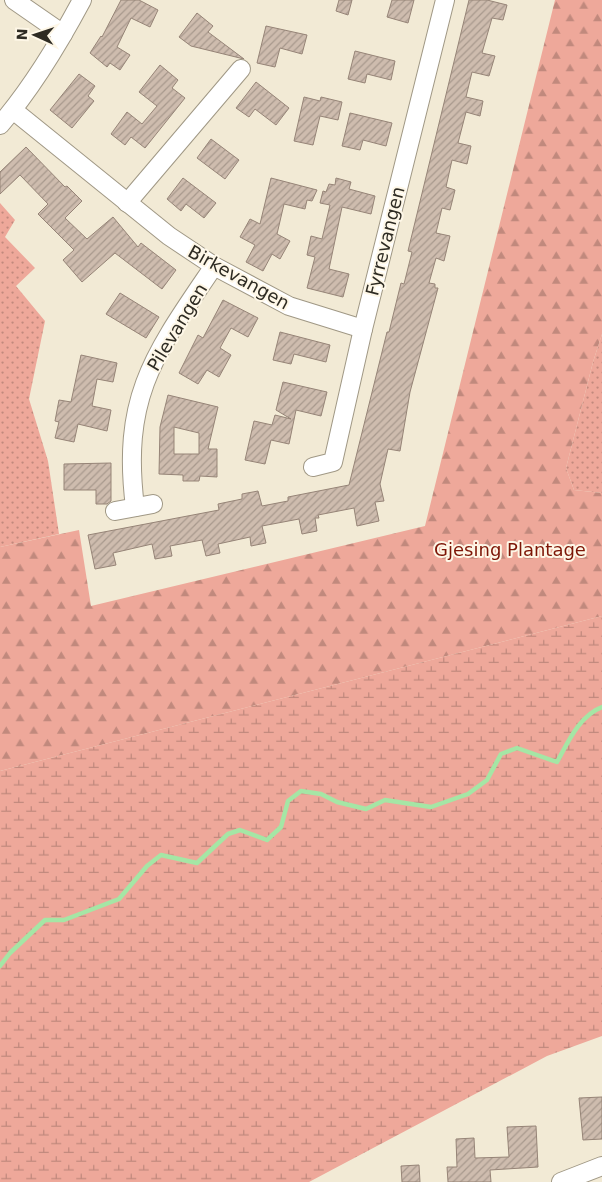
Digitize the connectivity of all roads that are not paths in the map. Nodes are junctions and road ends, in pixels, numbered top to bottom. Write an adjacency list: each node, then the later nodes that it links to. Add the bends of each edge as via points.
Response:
1 (14, 0): 4 (street)
2 (82, 0): 4 (street)
3 (445, 0): 10 (street, Fyrrevangen)
4 (63, 34): 6 (street)
5 (241, 69): 8 (street)
6 (13, 110): 7 (street); 8 (street, Birkevangen)
7 (0, 124)
8 (127, 203): 9 (street, Birkevangen)
9 (214, 266): 10 (street, Birkevangen, via 289,306); 13 (street, Pilevangen, via 168,334 138,399 131,435 130,471)
10 (363, 329): 11 (street, Fyrrevangen, via 333,462)
11 (313, 467)
12 (153, 504): 13 (street)
13 (135, 507): 14 (street)
14 (115, 511)
15 (602, 1166): 16 (street)
16 (561, 1182)

